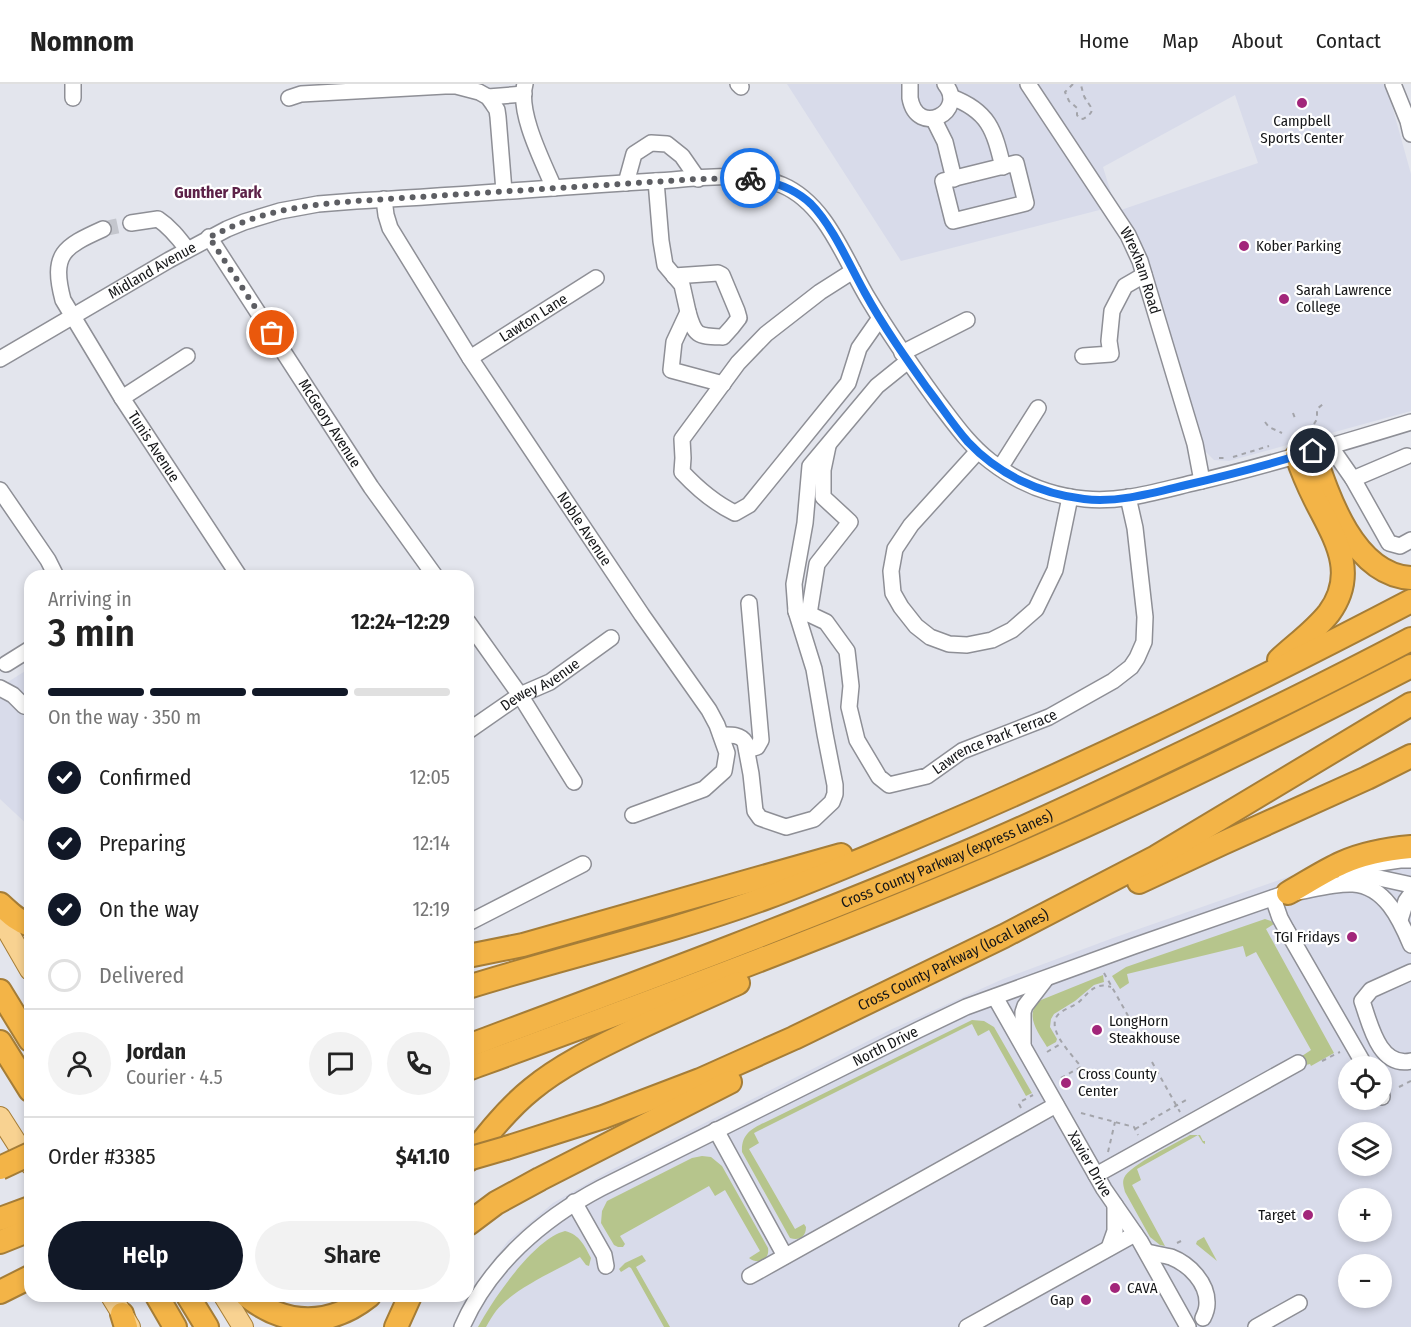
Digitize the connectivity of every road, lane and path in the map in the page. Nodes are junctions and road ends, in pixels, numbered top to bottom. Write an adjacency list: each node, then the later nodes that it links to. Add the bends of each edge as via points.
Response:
1 (910, 84): 10 (street, via 914,110)
2 (1028, 84): 25 (street, Wrexham Road, via 1128,235)
3 (1073, 84): 4 (path, via 1066,96 1083,119 1092,111)
4 (1082, 84)
5 (1393, 84): 11 (street)
6 (524, 89): 8 (street); 17 (street, via 529,125)
7 (948, 91): 10 (street, via 951,102 942,116); 12 (street, via 984,117)
8 (488, 97): 9 (street, via 468,88 445,86 301,94); 18 (street, via 497,110)
9 (289, 98)
10 (934, 120): 14 (street, via 945,142)
11 (1411, 134)
12 (1003, 166): 14 (street); 14 (street, via 1016,163 1026,203 953,221 943,181)
13 (698, 179): 15 (street, Midland Avenue); 16 (street, via 682,156 667,144 651,143 634,154); 24 (street, Midland Avenue, via 746,178 788,188 817,211)
14 (954, 179)
15 (656, 181): 16 (street, Midland Avenue); 26 (street, via 665,265)
16 (626, 183): 17 (street, Midland Avenue)
17 (554, 188): 18 (street, Midland Avenue)
18 (504, 191): 19 (street, Midland Avenue)
19 (384, 200): 22 (street, Midland Avenue, via 280,211); 35 (street, Noble Avenue, via 390,228)
20 (131, 223): 23 (street, via 158,219)
21 (103, 230): 29 (street, Tunis Avenue, via 71,245 59,263 58,282)
22 (209, 237): 23 (street, Midland Avenue); 62 (street, McGeory Avenue, via 371,487)
23 (187, 249): 29 (street, Midland Avenue)
24 (853, 271): 30 (street, Midland Avenue); 37 (street, via 766,334)
25 (1144, 275): 33 (street, via 1125,286 1112,311 1111,354); 55 (street, Wrexham Road, via 1195,444)
26 (674, 276): 28 (street, via 682,285); 28 (street, via 722,275 739,318 723,337 702,336 693,327)
27 (596, 278): 35 (street, Lawton Lane)
28 (688, 312): 37 (street, via 674,342 671,370)
29 (71, 316): 36 (street, Midland Avenue); 38 (street, Tunis Avenue)
30 (880, 318): 34 (street, Midland Avenue); 37 (street, via 859,348 848,382 749,505 735,513 710,499 682,472 682,439)
31 (967, 320): 34 (street)
32 (187, 356): 38 (street)
33 (1083, 356)
34 (905, 357): 47 (street); 49 (street, Midland Avenue)
35 (470, 358): 79 (street, Noble Avenue, via 709,710)
36 (0, 359)
37 (723, 384)
38 (122, 398): 61 (street, Tunis Avenue)
39 (1323, 404): 45 (path, via 1317,409)
40 (1038, 408): 53 (street)
41 (1293, 413): 42 (path)
42 (1296, 421)
43 (1265, 422): 46 (path)
44 (1411, 422): 50 (street, Midland Avenue)
45 (1314, 424)
46 (1282, 433)
47 (828, 443): 66 (street, via 810,466 794,584); 66 (street, via 823,496 850,522 817,564)
48 (1269, 446): 52 (path)
49 (978, 451): 53 (street, Midland Avenue); 57 (street, via 911,525 895,549 893,593 916,626 930,637 967,645 992,640 1012,630 1036,609 1055,570)
50 (1314, 451): 54 (street); 55 (street, Midland Avenue); 63 (highway, via 1333,505 1354,543 1386,572); 73 (highway, via 1307,483 1336,540 1342,559 1342,579 1336,600 1323,620)
51 (1407, 456): 54 (street)
52 (1219, 458)
53 (1000, 468): 57 (street, Midland Avenue, via 1028,485)
54 (1353, 479): 59 (street, via 1389,543 1400,546)
55 (1202, 481): 58 (street, Midland Avenue)
56 (0, 490): 60 (street)
57 (1071, 497): 58 (street, Midland Avenue)
58 (1128, 497): 66 (street, Lawrence Park Terrace, via 1145,617 1144,642 1131,667 1049,717 962,751 927,776 889,784 879,777 857,741 849,707 847,651 826,622)
59 (1411, 540)
60 (53, 570)
61 (235, 570)
62 (431, 570)
63 (1411, 578)
64 (1411, 601): 73 (highway)
65 (749, 603): 80 (street, via 761,740 757,747)
66 (802, 613): 80 (street, via 835,785 832,802 814,819 786,827 760,818 755,811)
67 (474, 630): 75 (street)
68 (612, 638): 75 (street, Dewey Avenue, via 550,682)
69 (1411, 639): 116 (highway, Cross County Parkway (express lanes), via 1104,791 966,853)
70 (24, 653): 71 (street)
71 (6, 664)
72 (1411, 666): 89 (highway, Cross County Parkway (express lanes), via 1149,797)
73 (1257, 680): 84 (highway)
74 (0, 688): 77 (street)
75 (520, 695): 78 (street, Dewey Avenue); 82 (street)
76 (1411, 704): 100 (highway, Cross County Parkway (local lanes), via 1156,857)
77 (24, 705)
78 (474, 727)
79 (721, 735): 80 (street, via 743,738); 83 (street, Noble Avenue, via 727,753 724,771 704,789)
80 (747, 750)
81 (1411, 756): 100 (highway, via 1104,899)
82 (574, 782)
83 (633, 815)
84 (910, 839): 102 (highway, via 819,860 524,945); 107 (highway, via 720,914)
85 (1411, 847): 93 (highway, via 1342,863)
86 (1411, 860): 93 (street, North Drive, via 1345,869)
87 (583, 864): 97 (street)
88 (1411, 867): 90 (street)
89 (964, 878): 125 (highway, Cross County Parkway (express lanes)); 144 (highway, via 566,1065 514,1105)
90 (1393, 881): 91 (street, North Drive); 93 (street, North Drive, via 1354,876); 95 (street)
91 (1411, 885)
92 (1411, 894): 98 (street)
93 (1281, 896): 95 (street, via 1354,885 1366,888); 106 (street, North Drive); 120 (street, via 1283,924)
94 (0, 904): 99 (highway)
95 (1389, 904): 98 (street)
96 (0, 918): 103 (main road)
97 (474, 920)
98 (1400, 920): 101 (street)
99 (24, 922)
100 (1004, 936): 110 (highway, Cross County Parkway (local lanes))
101 (1411, 945)
102 (474, 955)
103 (24, 960)
104 (1411, 972): 122 (street, via 1371,990 1362,1001 1375,1041 1390,1058)
105 (1104, 973): 108 (path)
106 (1047, 978): 111 (street, North Drive); 117 (street, via 1025,1006)
107 (474, 985)
108 (1111, 987): 112 (path); 115 (path, via 1096,986 1057,1016 1054,1027)
109 (0, 991): 113 (highway)
110 (885, 994): 149 (highway, Cross County Parkway (local lanes), bridge, via 700,1080 603,1117); 156 (highway, via 825,1034 540,1179)
111 (995, 997): 117 (street, Xavier Drive); 142 (street, North Drive, via 942,1018)
112 (1131, 1021)
113 (24, 1030)
114 (0, 1042): 129 (highway)
115 (1063, 1042): 118 (path); 126 (path)
116 (474, 1044)
117 (1023, 1045): 134 (street, Xavier Drive)
118 (1047, 1052)
119 (1340, 1052): 121 (path)
120 (1359, 1056)
121 (1322, 1061)
122 (1411, 1061)
123 (1152, 1062): 135 (path)
124 (1298, 1063): 152 (street)
125 (474, 1067)
126 (1082, 1067): 127 (path); 128 (path)
127 (1084, 1071)
128 (1061, 1078)
129 (24, 1080)
130 (1411, 1081): 131 (path)
131 (1400, 1087)
132 (1032, 1095): 136 (path, via 1020,1102)
133 (1186, 1100): 135 (path)
134 (1056, 1105): 152 (street, Xavier Drive); 163 (street)
135 (1176, 1106): 139 (path); 141 (path)
136 (1023, 1111)
137 (1081, 1113): 140 (path)
138 (0, 1117): 146 (main road)
139 (1183, 1117)
140 (1115, 1122): 141 (path); 145 (path)
141 (1135, 1129): 143 (path)
142 (716, 1130): 153 (street, North Drive); 163 (street)
143 (1140, 1139)
144 (474, 1152)
145 (1108, 1152)
146 (24, 1155)
147 (24, 1155): 150 (highway, bridge)
148 (24, 1157): 151 (highway, bridge)
149 (474, 1158)
150 (0, 1161)
151 (0, 1168)
152 (1096, 1175): 154 (street, Xavier Drive)
153 (574, 1202): 164 (street, via 604,1255); 183 (street, North Drive, via 539,1227 508,1257 474,1303)
154 (1115, 1205): 158 (street, Xavier Drive); 161 (street, via 1115,1231)
155 (24, 1214): 157 (highway)
156 (474, 1220)
157 (9, 1229)
158 (1135, 1233): 161 (street); 162 (street, Xavier Drive)
159 (1185, 1239): 160 (path)
160 (1174, 1244)
161 (1109, 1248): 184 (street)
162 (1147, 1252): 178 (street, via 1170,1257 1194,1272 1206,1295); 185 (street, Xavier Drive)
163 (785, 1256): 165 (street)
164 (606, 1266)
165 (750, 1276)
166 (24, 1278): 168 (highway)
167 (24, 1280): 169 (highway)
168 (0, 1284)
169 (0, 1292)
170 (160, 1302): 179 (highway)
171 (192, 1302): 180 (highway)
172 (228, 1302): 181 (main road)
173 (254, 1302): 174 (highway, via 279,1317 311,1322 340,1316)
174 (362, 1302)
175 (399, 1302): 182 (highway)
176 (407, 1302): 182 (highway)
177 (1299, 1303): 186 (street)
178 (1203, 1318)
179 (175, 1327)
180 (207, 1327)
181 (243, 1327)
182 (394, 1327)
183 (462, 1327)
184 (967, 1327)
185 (1188, 1327)
186 (1256, 1327)

